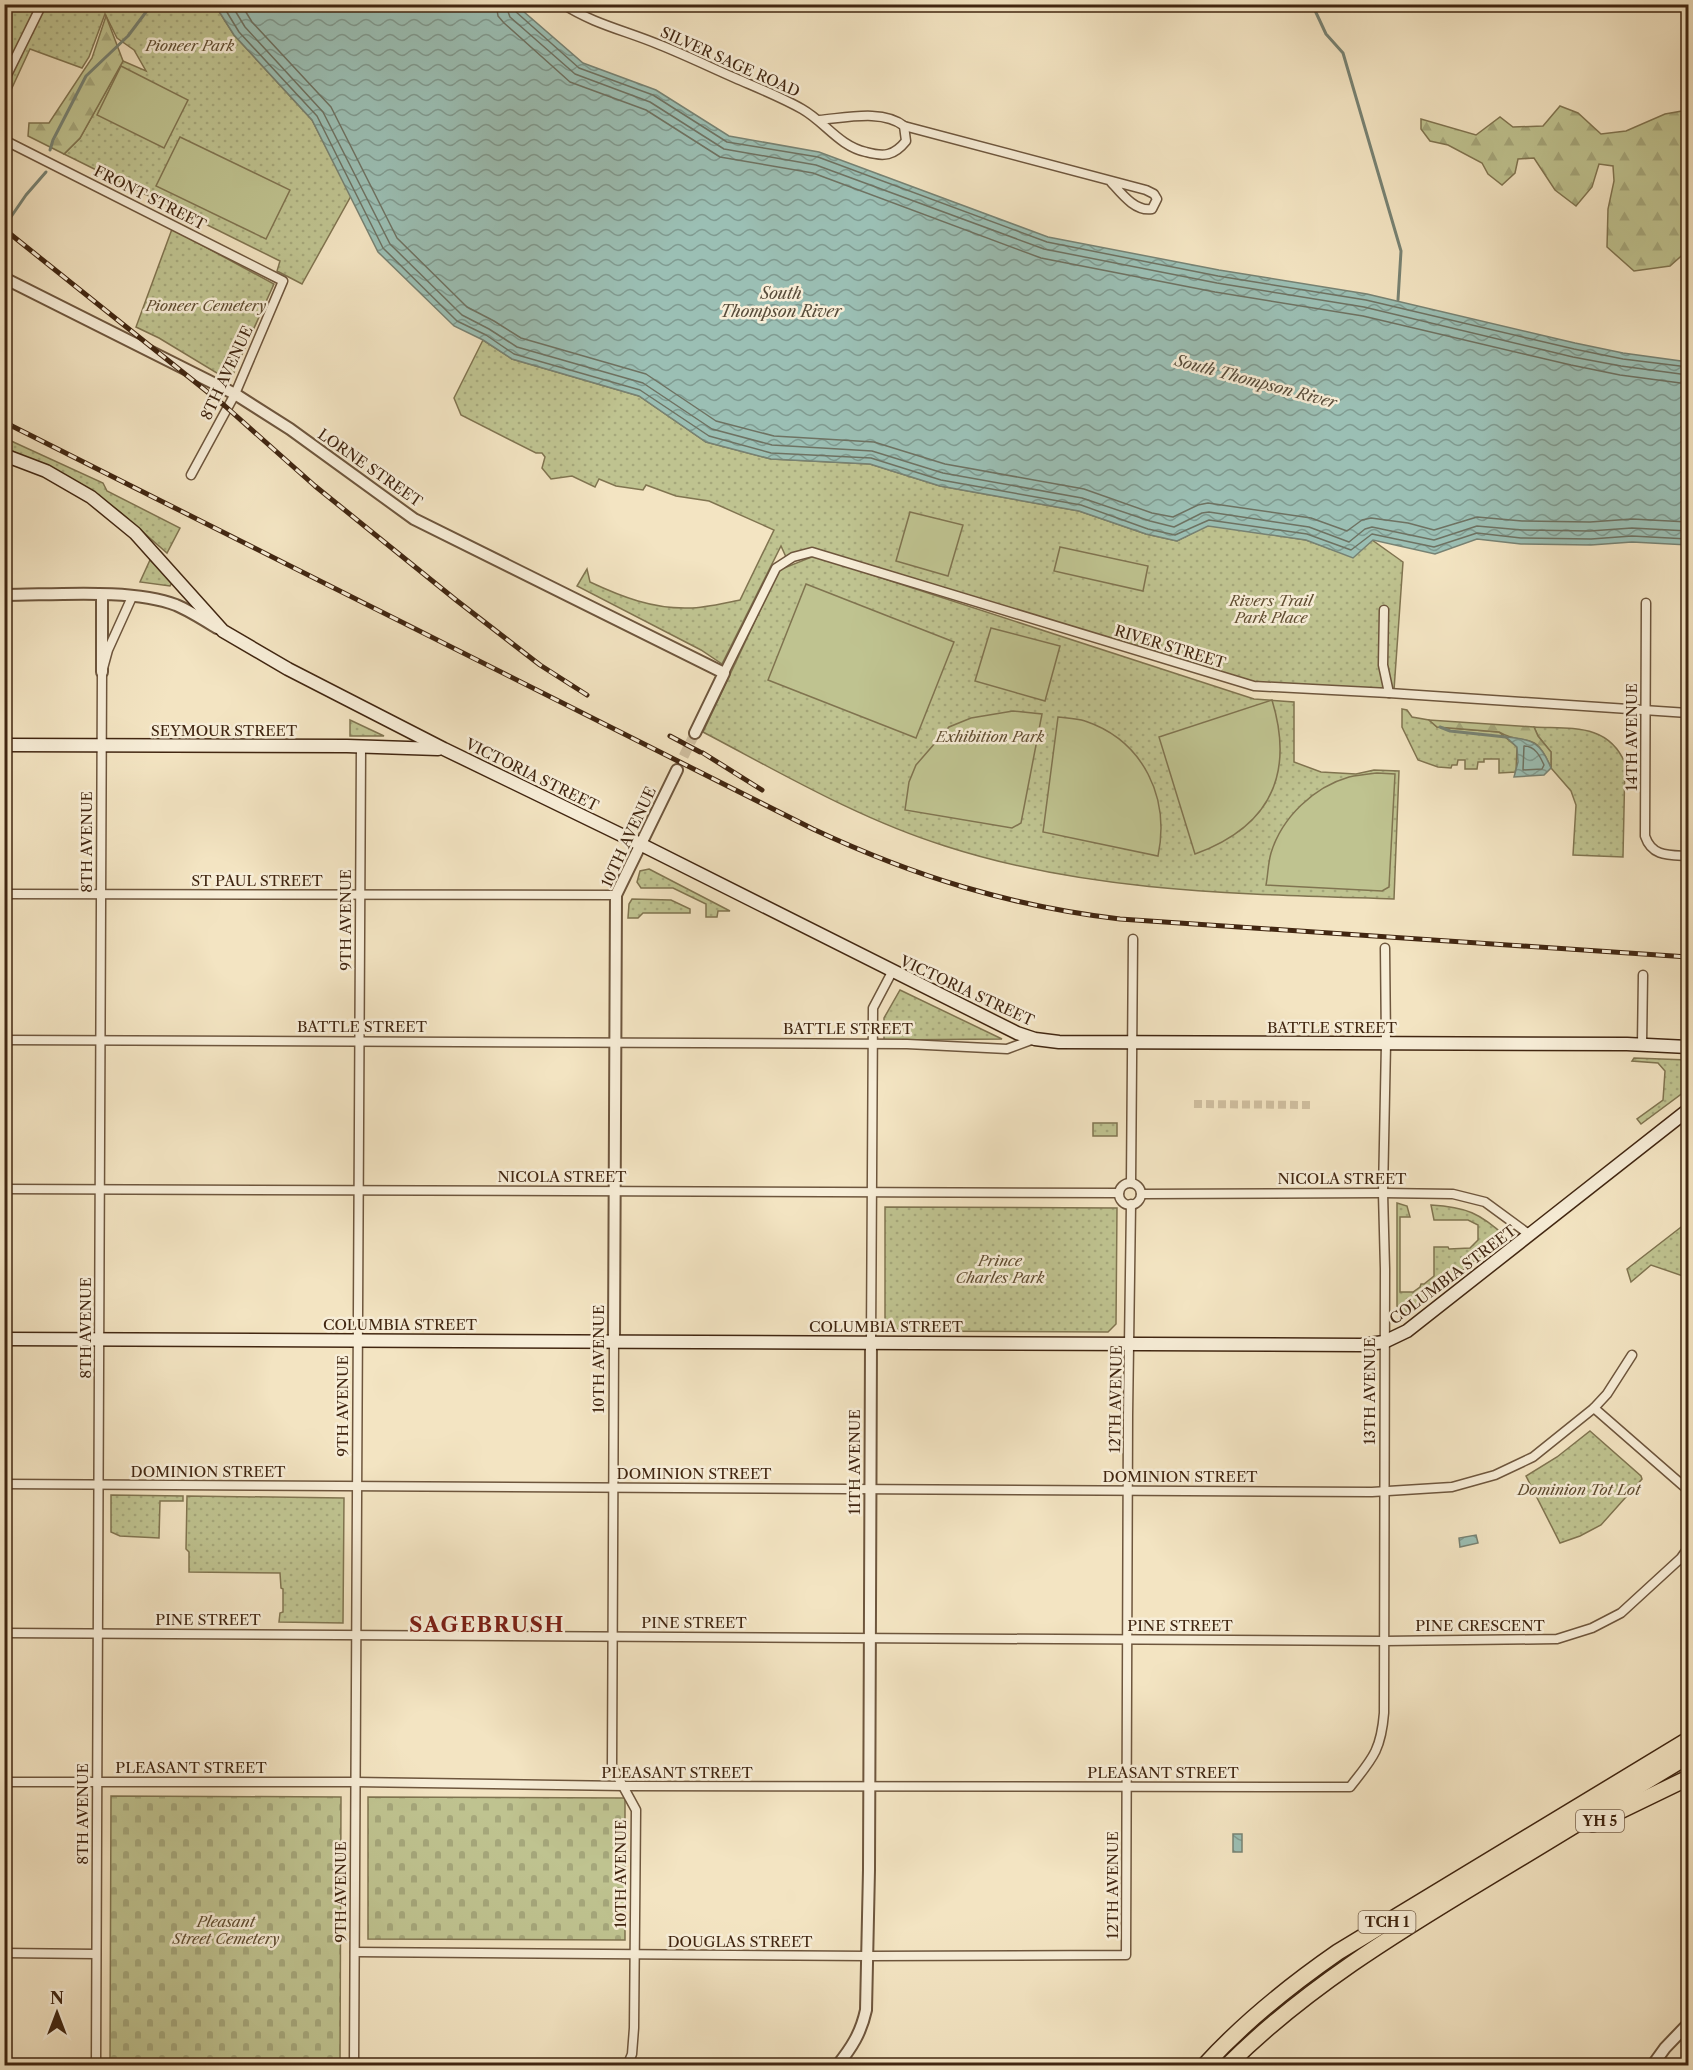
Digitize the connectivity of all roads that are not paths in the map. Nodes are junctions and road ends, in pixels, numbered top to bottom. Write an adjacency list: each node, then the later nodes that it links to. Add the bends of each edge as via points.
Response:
1 (42, 4): 3 (street)
2 (563, 4): 4 (street, SILVER SAGE ROAD, via 595,23 661,45)
3 (4, 81)
4 (819, 120): 5 (street, via 886,118); 5 (street, SILVER SAGE ROAD, via 849,146 886,155 898,151 906,141)
5 (904, 126): 7 (street)
6 (4, 140): 9 (street, FRONT STREET)
7 (1111, 182): 7 (street, via 1146,190 1154,194 1156,204 1146,210 1133,204)
8 (4, 278): 10 (street, LORNE STREET)
9 (283, 281): 10 (street, 8TH AVENUE)
10 (235, 394): 12 (street, 8TH AVENUE); 20 (street, LORNE STREET, via 414,519)
11 (4, 455): 18 (main road, via 46,471 91,497 148,546)
12 (191, 475)
13 (4, 595): 14 (street, VICTORIA STREET)
14 (102, 595): 15 (street, VICTORIA STREET); 19 (street)
15 (132, 597): 18 (street, VICTORIA STREET, via 177,606); 19 (street, 8TH AVENUE)
16 (1646, 603): 22 (street, 14TH AVENUE)
17 (1384, 610): 21 (street, via 1383,665)
18 (223, 631): 28 (main road, VICTORIA STREET)
19 (102, 672): 26 (street, 8TH AVENUE)
20 (724, 673): 21 (street, RIVER STREET, via 776,568 793,557 812,552 1254,686); 24 (street)
21 (1389, 693): 22 (street, RIVER STREET)
22 (1646, 711): 23 (street, RIVER STREET); 31 (street, 14TH AVENUE, via 1645,836 1650,849)
23 (1689, 713)
24 (695, 733)
25 (4, 745): 26 (main road, SEYMOUR STREET)
26 (100, 746): 27 (main road, SEYMOUR STREET); 33 (street, 8TH AVENUE)
27 (361, 747): 28 (main road, SEYMOUR STREET); 34 (street, 9TH AVENUE)
28 (444, 749): 30 (main road, VICTORIA STREET)
29 (677, 770): 30 (street, 10TH AVENUE)
30 (640, 844): 35 (street, 10TH AVENUE); 38 (main road, VICTORIA STREET)
31 (1689, 856)
32 (4, 894): 33 (street, ST PAUL STREET)
33 (100, 894): 34 (street, ST PAUL STREET); 42 (street, 8TH AVENUE)
34 (359, 895): 35 (street, ST PAUL STREET); 43 (street, 9TH AVENUE)
35 (616, 895): 45 (street, 10TH AVENUE)
36 (1133, 939): 44 (street)
37 (1385, 948): 46 (street, 13TH AVENUE)
38 (892, 972): 40 (main road, VICTORIA STREET, via 1000,1026); 47 (street, 11TH AVENUE, via 873,1008)
39 (1643, 975): 48 (street)
40 (1035, 1039): 44 (main road, BATTLE STREET); 47 (street, BATTLE STREET, via 1007,1049)
41 (4, 1040): 42 (street, BATTLE STREET)
42 (101, 1040): 43 (street, BATTLE STREET); 53 (street, 8TH AVENUE)
43 (358, 1042): 45 (street, BATTLE STREET); 54 (street, 9TH AVENUE)
44 (1132, 1042): 46 (main road, BATTLE STREET); 51 (street)
45 (616, 1043): 47 (street, BATTLE STREET); 55 (street, 10TH AVENUE)
46 (1386, 1043): 48 (main road, BATTLE STREET); 57 (street, 13TH AVENUE)
47 (874, 1044): 56 (street, 11TH AVENUE)
48 (1642, 1044): 49 (main road, BATTLE STREET)
49 (1685, 1045)
50 (1689, 1110): 61 (main road, COLUMBIA STREET)
51 (1131, 1183): 58 (street, via 1123,1185); 59 (street, via 1139,1187)
52 (4, 1189): 53 (street, NICOLA STREET)
53 (100, 1189): 54 (street, NICOLA STREET); 63 (street, 8TH AVENUE)
54 (358, 1190): 55 (street, NICOLA STREET); 64 (street, 9TH AVENUE)
55 (614, 1190): 56 (street, NICOLA STREET); 65 (street, 10TH AVENUE)
56 (872, 1191): 58 (street, NICOLA STREET); 66 (street, 11TH AVENUE)
57 (1383, 1192): 59 (street, NICOLA STREET); 61 (street, NICOLA STREET, via 1453,1194 1475,1199 1493,1207); 67 (street, 13TH AVENUE)
58 (1119, 1193): 60 (street, via 1123,1202)
59 (1141, 1194): 60 (street)
60 (1131, 1204): 68 (street, 12TH AVENUE)
61 (1530, 1236): 67 (main road, COLUMBIA STREET, via 1407,1331)
62 (4, 1339): 63 (main road, COLUMBIA STREET)
63 (100, 1339): 64 (main road, COLUMBIA STREET); 72 (street, 8TH AVENUE)
64 (357, 1340): 65 (main road, COLUMBIA STREET); 73 (street, 9TH AVENUE)
65 (614, 1341): 66 (main road, COLUMBIA STREET); 74 (street, 10TH AVENUE)
66 (871, 1342): 68 (main road, COLUMBIA STREET); 75 (street, 11TH AVENUE)
67 (1384, 1342): 68 (main road, COLUMBIA STREET); 78 (street, 13TH AVENUE)
68 (1130, 1343): 76 (street, 12TH AVENUE)
69 (1632, 1354): 70 (street, DOMINION STREET)
70 (1594, 1408): 77 (street); 78 (street, DOMINION STREET, via 1533,1457 1495,1475 1452,1487)
71 (4, 1484): 72 (street, DOMINION STREET)
72 (98, 1485): 73 (street, DOMINION STREET); 81 (street, 8TH AVENUE)
73 (356, 1486): 74 (street, DOMINION STREET); 82 (street, 9TH AVENUE)
74 (613, 1488): 75 (street, DOMINION STREET); 83 (street, 10TH AVENUE)
75 (869, 1488): 76 (street, DOMINION STREET); 84 (street, 11TH AVENUE)
76 (1129, 1490): 78 (street, DOMINION STREET); 85 (street, 12TH AVENUE)
77 (1689, 1490)
78 (1384, 1492): 86 (street, 13TH AVENUE)
79 (1689, 1548): 86 (street, PINE CRESCENT, via 1621,1613 1557,1639)
80 (4, 1633): 81 (street, PINE STREET)
81 (97, 1633): 82 (street, PINE STREET); 92 (street, 8TH AVENUE)
82 (356, 1634): 83 (street, PINE STREET); 93 (street, 9TH AVENUE)
83 (612, 1636): 84 (street, PINE STREET); 94 (street, 10TH AVENUE, via 612,1766)
84 (869, 1638): 85 (street, PINE STREET); 95 (street, 11TH AVENUE)
85 (1128, 1639): 86 (street, PINE STREET); 96 (street, 12TH AVENUE)
86 (1384, 1641): 97 (street, 13TH AVENUE, via 1382,1732 1376,1753)
87 (1689, 1729): 98 (highway, YH 5)
88 (1689, 1740): 98 (highway, TCH 1)
89 (1689, 1756): 99 (highway, TCH 1)
90 (1689, 1778): 99 (highway, YH 5)
91 (4, 1782): 92 (street, PLEASANT STREET)
92 (97, 1782): 93 (street, PLEASANT STREET); 102 (street, 8TH AVENUE)
93 (355, 1782): 94 (street, PLEASANT STREET); 100 (street, 9TH AVENUE)
94 (624, 1786): 95 (street, PLEASANT STREET); 104 (street, 10TH AVENUE, via 636,1810)
95 (868, 1786): 96 (street, PLEASANT STREET); 105 (street, 11TH AVENUE)
96 (1127, 1787): 97 (street, PLEASANT STREET); 103 (street, 12TH AVENUE)
97 (1350, 1787)
98 (1587, 1801): 111 (highway, TCH 1, via 1291,1984)
99 (1512, 1863): 112 (highway, TCH 1, via 1347,1966 1303,1998)
100 (355, 1952): 104 (street, DOUGLAS STREET); 108 (street, 9TH AVENUE)
101 (4, 1953): 102 (street)
102 (96, 1954): 107 (street, 8TH AVENUE)
103 (1126, 1955): 105 (street, DOUGLAS STREET)
104 (635, 1956): 105 (street, DOUGLAS STREET); 109 (street, 10TH AVENUE, via 634,2028)
105 (868, 1956): 110 (street, 11TH AVENUE, via 862,2029)
106 (1689, 2024): 113 (street)
107 (96, 2066)
108 (354, 2066)
109 (627, 2066)
110 (837, 2066)
111 (1204, 2066)
112 (1227, 2066)
113 (1652, 2066)

